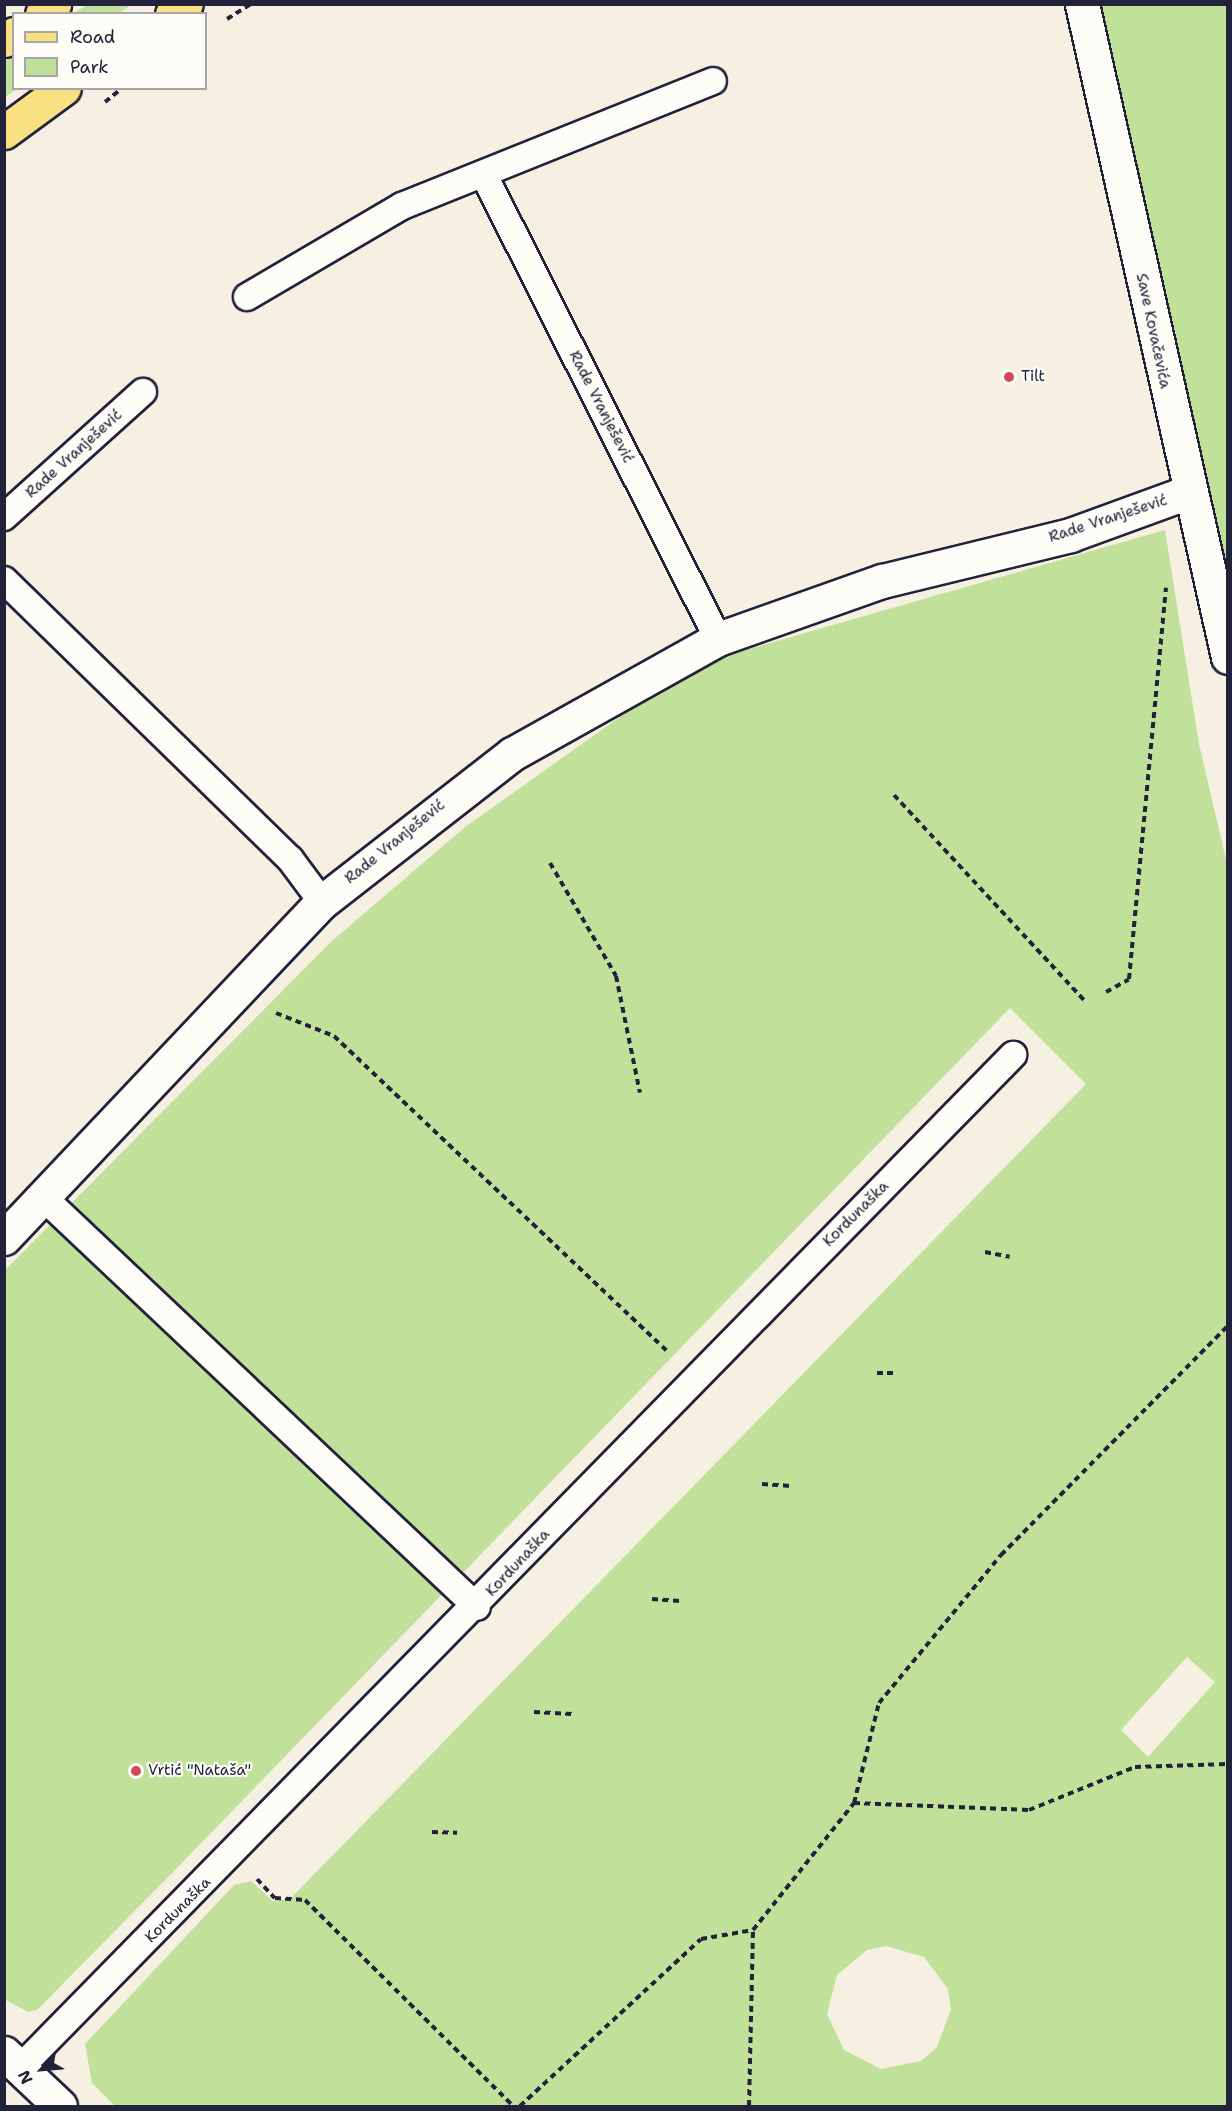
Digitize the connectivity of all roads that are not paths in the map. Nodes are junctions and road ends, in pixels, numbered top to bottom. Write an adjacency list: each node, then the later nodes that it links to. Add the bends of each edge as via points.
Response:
1 (1082, 4): 8 (street, Save Kovačevića)
2 (713, 81): 5 (lane)
3 (61, 90): 4 (main road)
4 (4, 132)
5 (484, 176): 6 (lane, via 402,206); 11 (lane, Rade Vranješević)
6 (247, 297)
7 (143, 392): 9 (lane, Rade Vranješević)
8 (1188, 492): 11 (street, Rade Vranješević, via 1070,535 882,581); 12 (street, Save Kovačevića)
9 (4, 517)
10 (4, 580): 13 (lane, via 290,859)
11 (718, 639): 13 (street, Rade Vranješević, via 512,754)
12 (1227, 657)
13 (322, 902): 15 (street, Rade Vranješević, via 231,995)
14 (1013, 1055): 17 (lane, Kordunaška, via 696,1377)
15 (45, 1199): 16 (street, Rade Vranješević); 17 (lane)
16 (4, 1238)
17 (477, 1607): 18 (lane, Kordunaška)
18 (12, 2060): 19 (street, Kordunaška)
19 (60, 2106)

